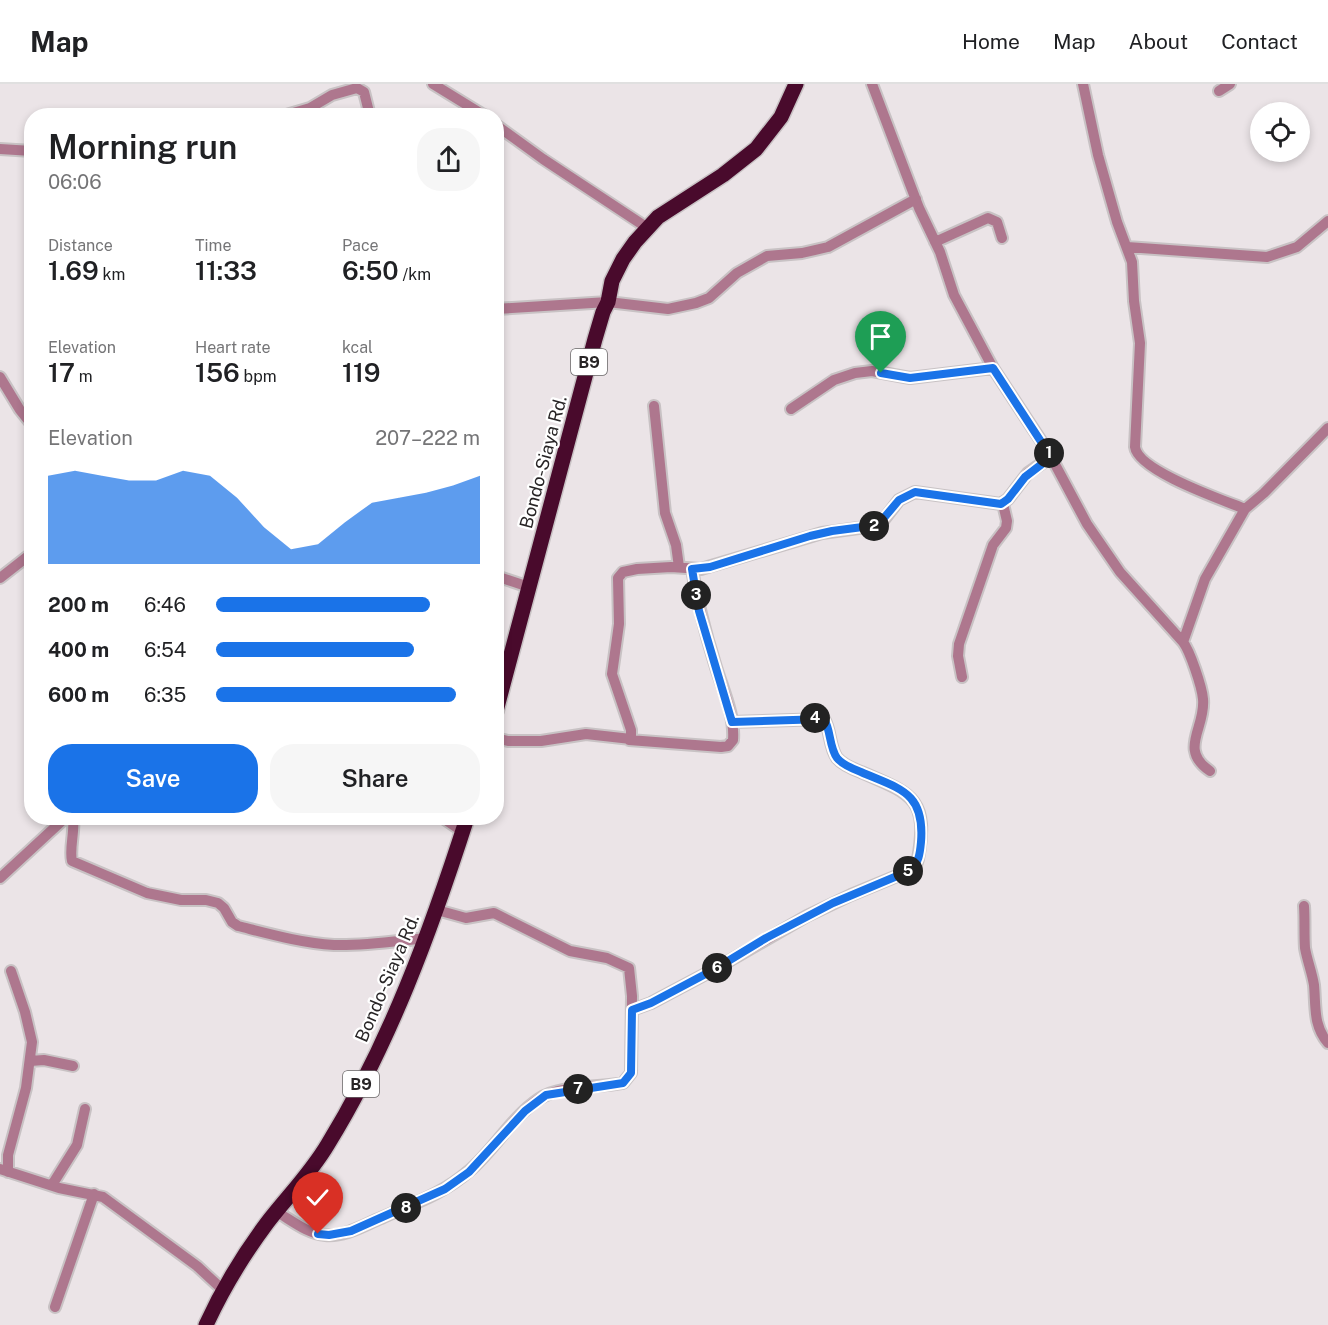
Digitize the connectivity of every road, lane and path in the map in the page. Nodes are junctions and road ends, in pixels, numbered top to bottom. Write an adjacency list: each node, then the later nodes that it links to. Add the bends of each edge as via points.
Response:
1 (796, 84): 15 (highway, Bondo-Siaya Rd. / B9, via 781,117 756,149)
2 (872, 84): 13 (street)
3 (1083, 84): 18 (street, via 1098,155)
4 (1230, 84): 6 (street)
5 (436, 85): 9 (street)
6 (1219, 91)
7 (310, 108): 8 (street, via 332,95 357,88 364,92)
8 (368, 108)
9 (472, 108)
10 (504, 131): 15 (street)
11 (0, 148): 12 (street)
12 (24, 150)
13 (916, 199): 17 (street); 19 (street, via 828,247 767,256 737,273 703,301 658,309)
14 (1328, 221): 18 (street, via 1297,247 1267,257)
15 (646, 227): 19 (highway, Bondo-Siaya Rd. / B9, via 619,266)
16 (1002, 238): 17 (street, via 997,222 988,218)
17 (935, 242): 21 (street, via 954,295)
18 (1127, 247): 29 (street, via 1140,343 1136,454 1198,492)
19 (608, 302): 20 (street); 35 (highway, Bondo-Siaya Rd. / B9)
20 (504, 308)
21 (993, 368): 24 (street, via 910,378 872,371 855,373 834,380); 27 (street)
22 (0, 377): 25 (street)
23 (654, 406): 31 (street, via 665,513)
24 (791, 409)
25 (24, 414)
26 (1328, 428): 29 (street)
27 (1051, 457): 28 (street, via 1025,477); 36 (street, via 1080,513 1120,572)
28 (1003, 504): 32 (street, via 915,492 899,500 878,525 822,533); 37 (street, via 1006,528 993,545 959,644)
29 (1245, 509): 36 (street, via 1205,579)
30 (24, 559): 33 (street)
31 (679, 567): 32 (street); 41 (street, via 637,569 623,572 618,578 619,624 612,669 631,730)
32 (692, 569): 39 (street, via 699,611)
33 (0, 578)
34 (504, 579): 35 (street)
35 (529, 587): 38 (highway, Bondo-Siaya Rd. / B9)
36 (1183, 642): 42 (street, via 1203,698 1195,754)
37 (962, 677)
38 (504, 681)
39 (732, 722): 41 (street, via 733,740 728,746); 51 (street, via 824,719 837,758 897,788 915,803 922,821 916,865 833,903)
40 (504, 740): 41 (street, via 542,741 586,734)
41 (629, 740)
42 (1210, 771)
43 (57, 825): 46 (street)
44 (73, 825): 49 (street, via 72,861 152,895 218,903 238,926 332,945)
45 (464, 825): 48 (highway, Bondo-Siaya Rd. / B9)
46 (0, 878)
47 (1304, 906): 52 (street, via 1316,1015)
48 (437, 909): 49 (highway, Bondo-Siaya Rd. / B9); 51 (street, via 466,918 494,913 570,951 624,964 630,972)
49 (427, 938): 59 (highway, Bondo-Siaya Rd. / B9, via 350,1108 318,1161)
50 (10, 971): 53 (street, via 32,1034)
51 (632, 1010): 59 (street, via 631,1073 627,1080 555,1093 538,1100 469,1172 445,1189 360,1228 335,1235 318,1234)
52 (1328, 1043)
53 (30, 1061): 54 (street); 56 (street)
54 (73, 1066)
55 (85, 1109): 57 (street, via 77,1145)
56 (4, 1170): 57 (street)
57 (52, 1185): 58 (street)
58 (94, 1194): 60 (street, via 110,1200); 61 (street)
59 (277, 1212): 60 (highway, Bondo-Siaya Rd. / B9)
60 (224, 1291): 62 (highway, Bondo-Siaya Rd. / B9)
61 (55, 1307)
62 (206, 1325)

